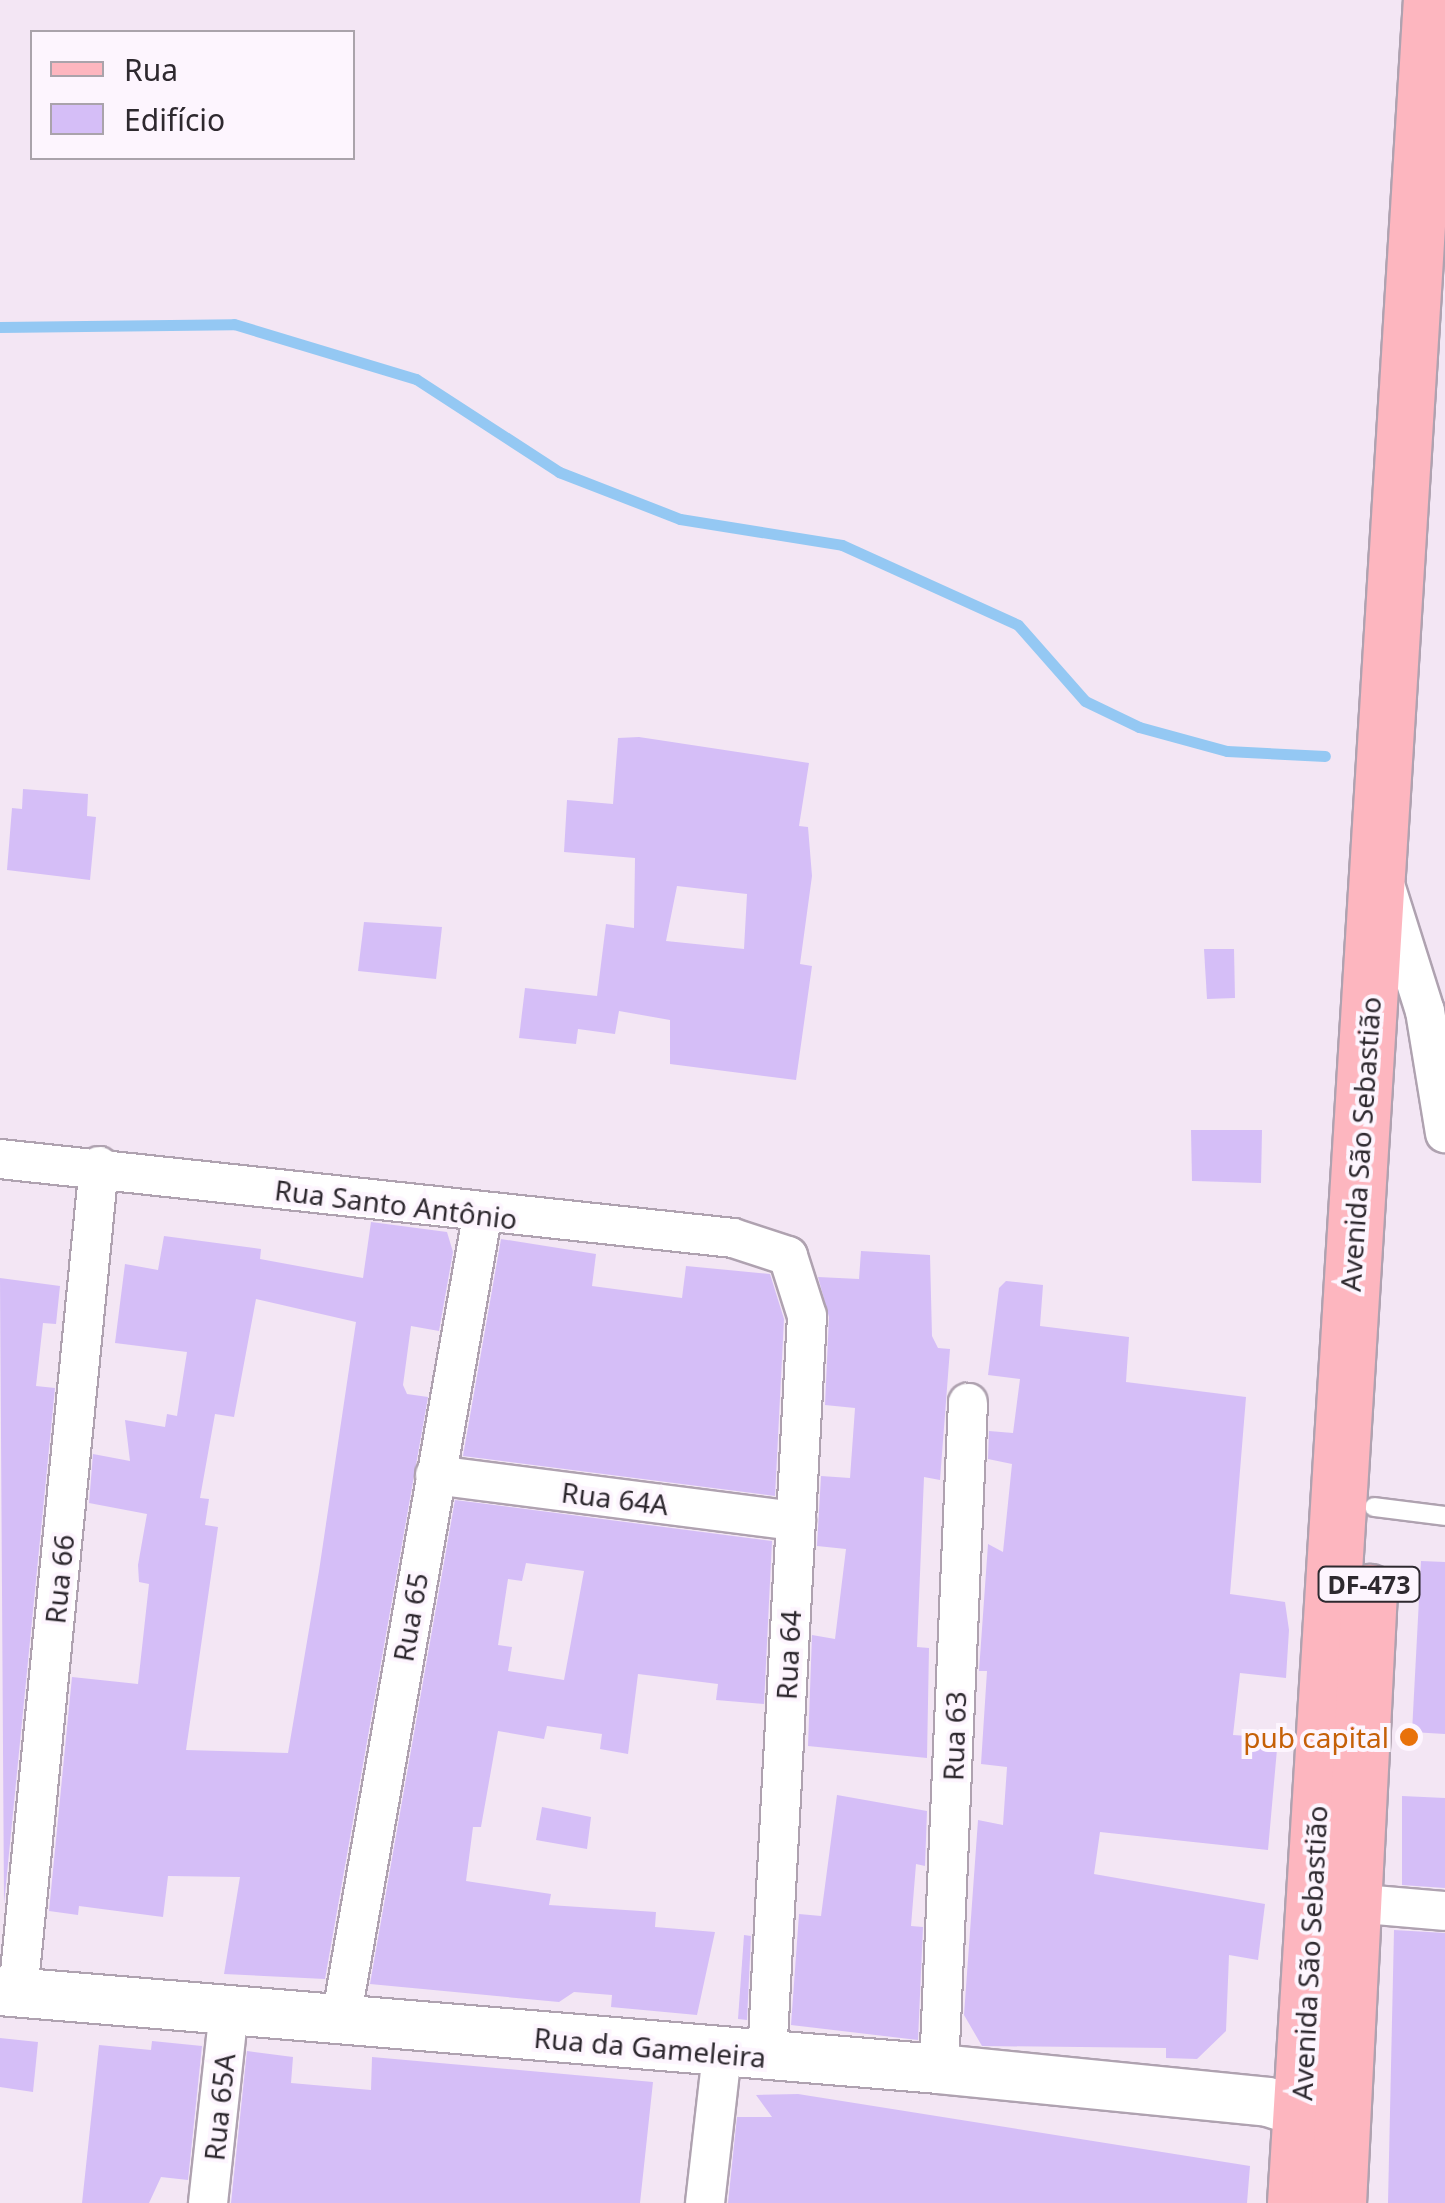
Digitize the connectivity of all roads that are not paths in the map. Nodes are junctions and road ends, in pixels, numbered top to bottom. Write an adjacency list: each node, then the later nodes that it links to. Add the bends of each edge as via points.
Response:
1 (1431, 0): 2 (main road)
2 (1434, 178): 3 (main road)
3 (1378, 867): 4 (main road); 5 (street, via 1405,928)
4 (1371, 964): 12 (main road, Avenida São Sebastião / DF-473, via 1388,1240); 22 (main road, Avenida São Sebastião / DF-473)
5 (1445, 1133)
6 (0, 1159): 7 (street, Rua Santo Antônio)
7 (99, 1166): 8 (street, Rua Santo Antônio); 17 (street, Rua 66)
8 (482, 1217): 9 (street, Rua Santo Antônio, via 733,1238); 11 (street, Rua 65)
9 (788, 1256): 14 (street, Rua 64, via 807,1316)
10 (968, 1403): 21 (street, Rua 63)
11 (434, 1475): 14 (street, Rua 64A); 19 (street, Rua 65)
12 (1374, 1507): 13 (lane); 15 (main road, Avenida São Sebastião / DF-473)
13 (1445, 1516)
14 (796, 1521): 20 (street, Rua 64)
15 (1352, 1903): 16 (street); 22 (main road, Avenida São Sebastião / DF-473)
16 (1445, 1911)
17 (9, 1992): 18 (street, Rua da Gameleira)
18 (230, 2011): 19 (street, Rua da Gameleira); 23 (street, Rua 65A)
19 (342, 2018): 20 (street, Rua da Gameleira)
20 (745, 2056): 21 (street, Rua da Gameleira); 24 (street, Rua 64)
21 (939, 2069): 22 (street, Rua da Gameleira)
22 (1321, 2118): 25 (main road, Avenida São Sebastião / DF-473); 26 (main road, Avenida São Sebastião / DF-473)
23 (208, 2203)
24 (704, 2203)
25 (1295, 2203)
26 (1338, 2203)

